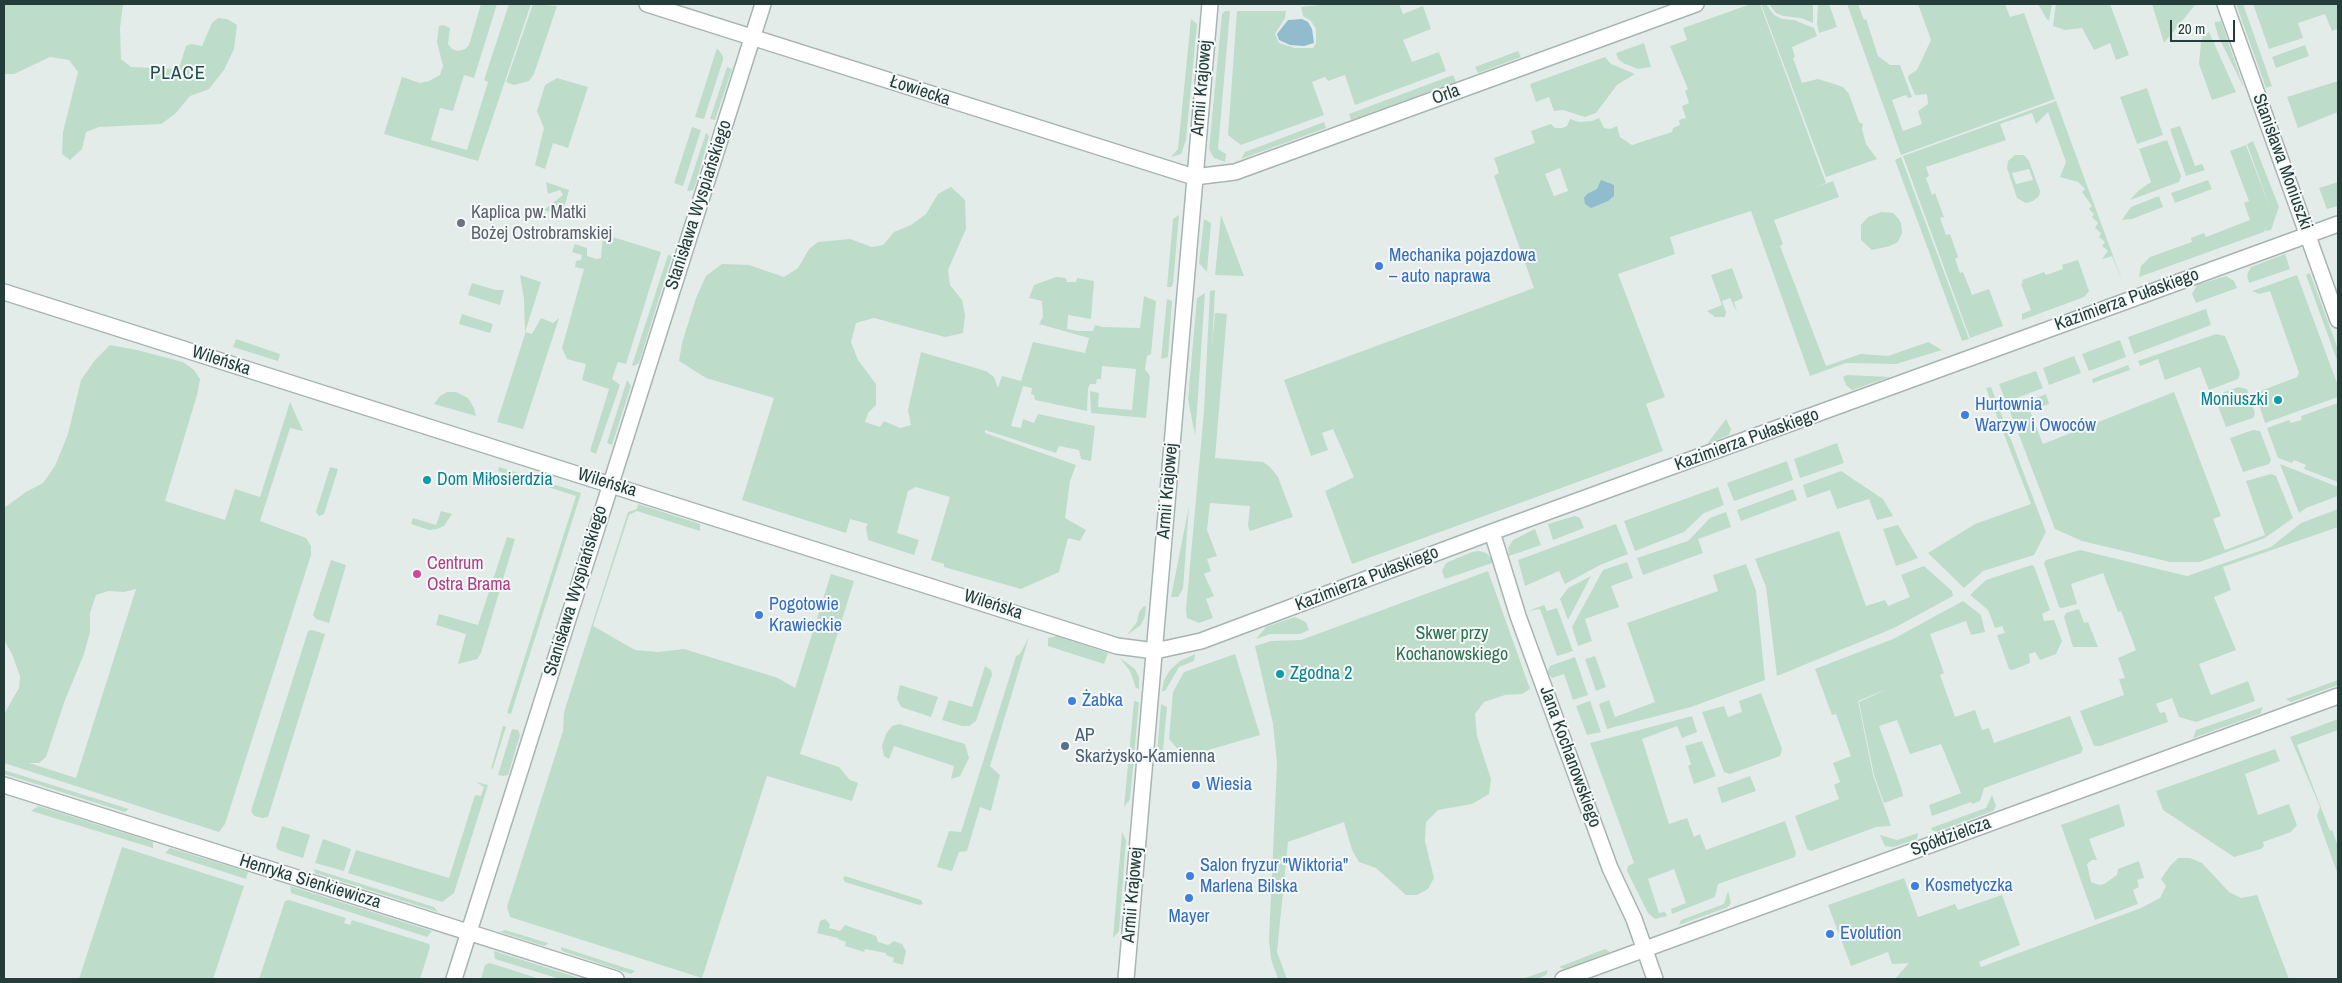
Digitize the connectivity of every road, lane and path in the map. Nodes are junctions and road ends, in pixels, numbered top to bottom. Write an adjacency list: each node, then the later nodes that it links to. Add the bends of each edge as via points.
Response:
1 (647, 4): 6 (street, Łowiecka)
2 (763, 4): 6 (street, Stanisława Wyspiańskiego)
3 (1210, 4): 7 (street, Armii Krajowej)
4 (1696, 4): 7 (street, Orla, via 1235,172)
5 (2225, 4): 9 (street, Stanisława Moniuszki)
6 (752, 38): 7 (street, Łowiecka); 12 (street, Stanisława Wyspiańskiego)
7 (1194, 177): 14 (street, Armii Krajowej)
8 (2338, 224): 9 (street, Kazimierza Pułaskiego)
9 (2308, 234): 11 (street, Stanisława Moniuszki); 13 (street, Kazimierza Pułaskiego)
10 (4, 292): 12 (street, Wileńska)
11 (2338, 320)
12 (609, 484): 14 (street, Wileńska, via 1117,646); 17 (street, Stanisława Wyspiańskiego)
13 (1492, 532): 14 (street, Kazimierza Pułaskiego, via 1200,641); 18 (street, Jana Kochanowskiego, via 1518,616 1610,868)
14 (1155, 651): 21 (street, Armii Krajowej)
15 (2338, 696): 18 (street, Spółdzielcza)
16 (4, 785): 17 (street, Henryka Sienkiewicza)
17 (469, 932): 19 (street, Stanisława Wyspiańskiego); 20 (street, Henryka Sienkiewicza)
18 (1644, 949): 22 (street, Spółdzielcza); 23 (street, Jana Kochanowskiego)
19 (454, 979)
20 (616, 979)
21 (1126, 979)
22 (1563, 979)
23 (1656, 979)

